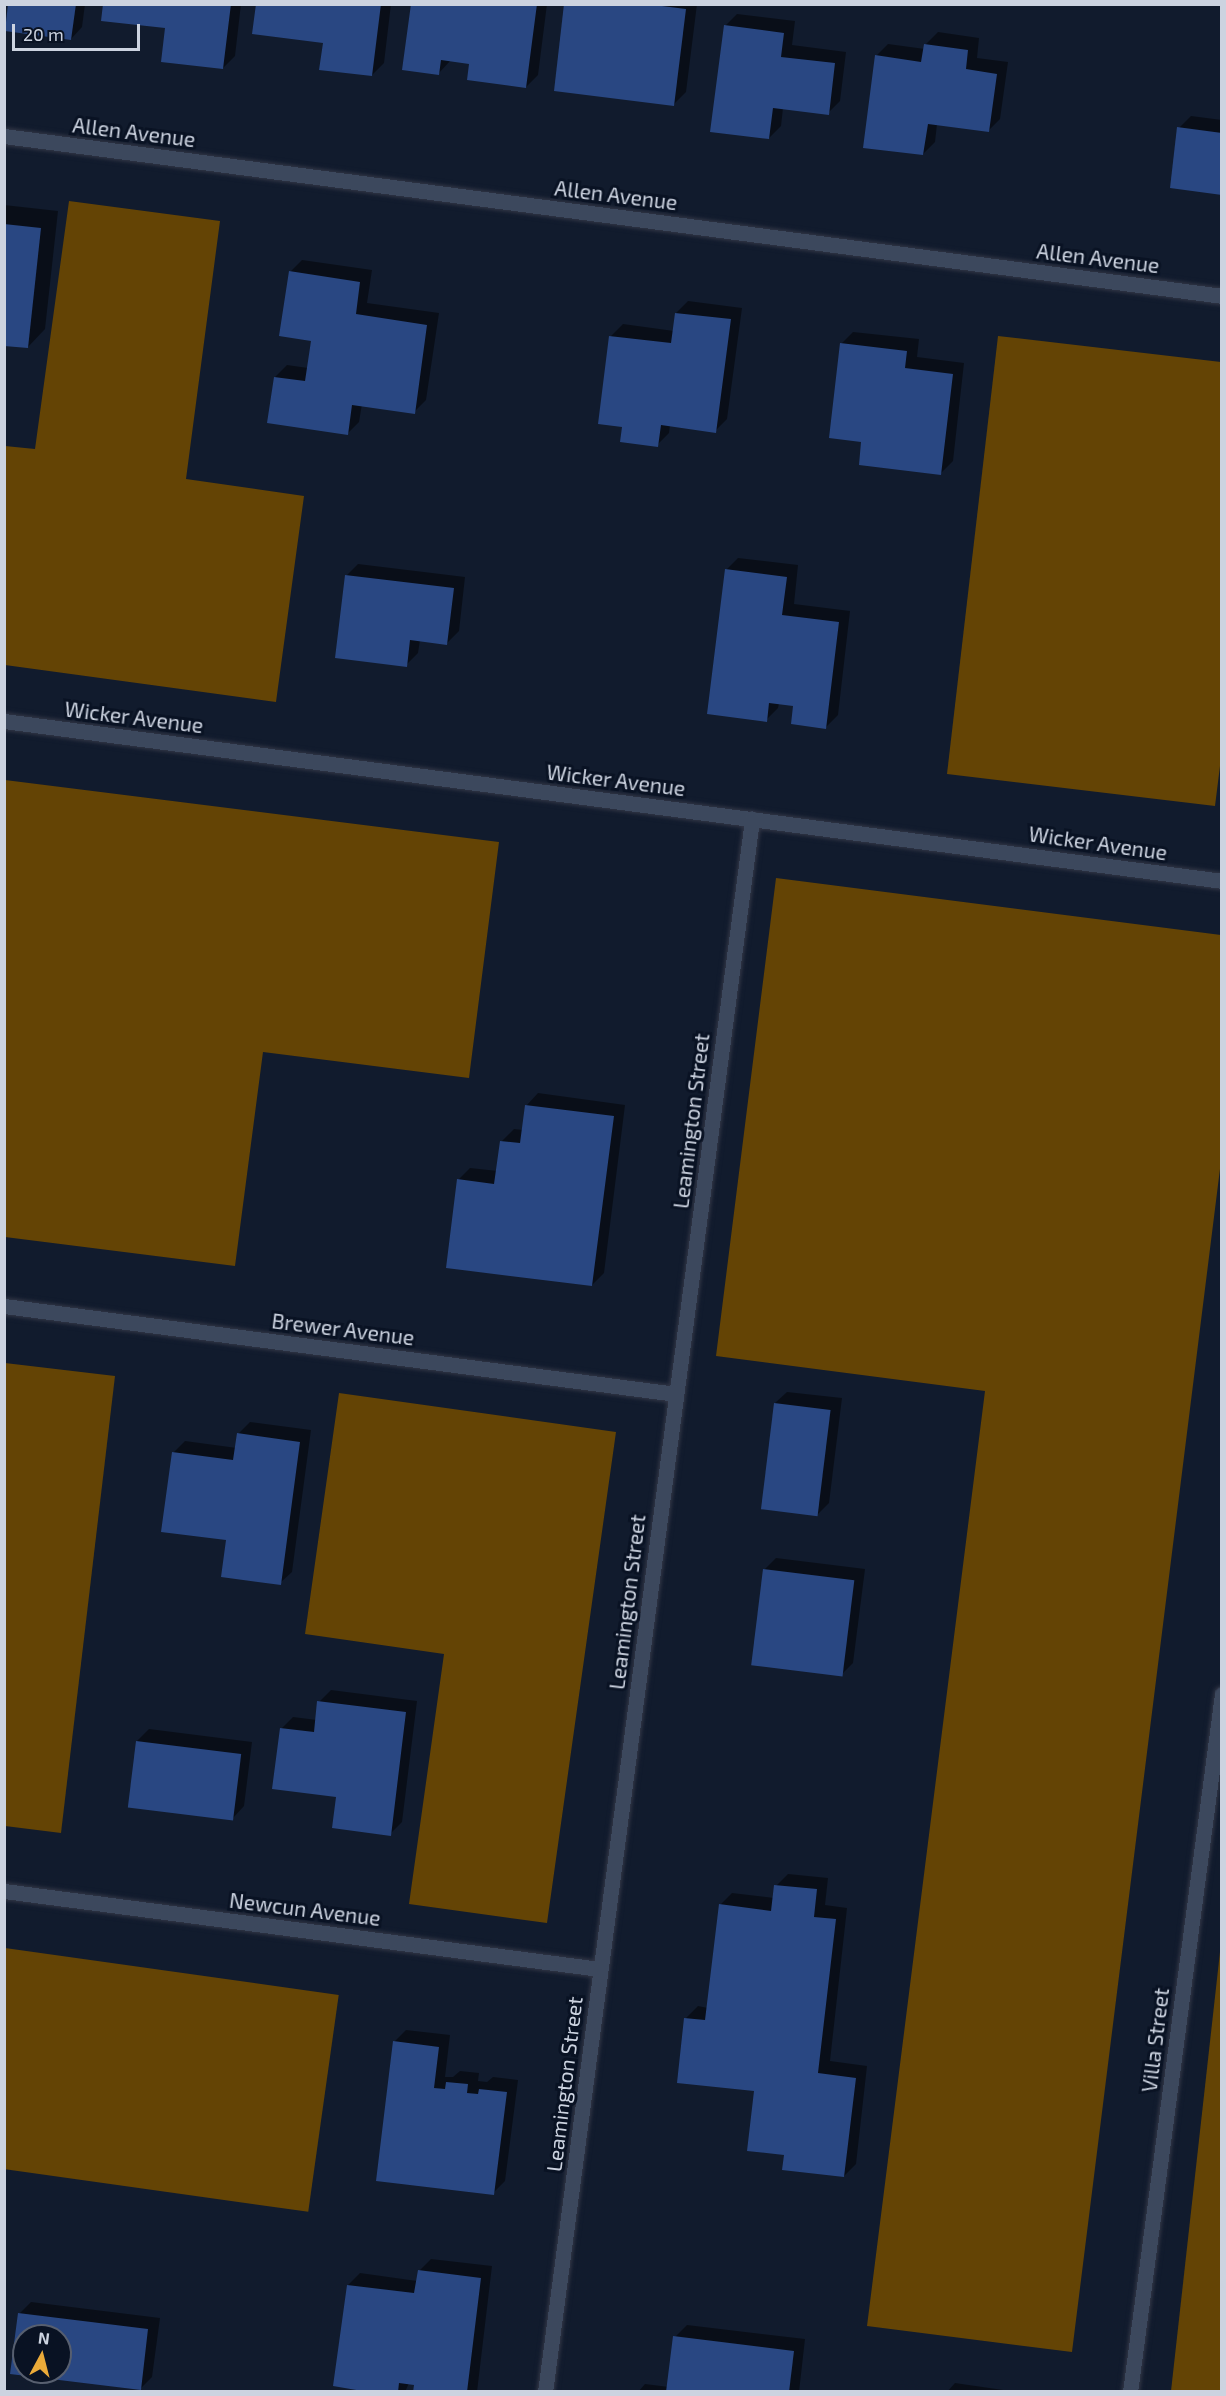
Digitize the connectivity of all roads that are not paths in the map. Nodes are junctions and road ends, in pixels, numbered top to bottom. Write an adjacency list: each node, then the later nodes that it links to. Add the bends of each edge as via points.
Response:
1 (4, 136): 2 (street, Allen Avenue)
2 (1221, 296)
3 (4, 721): 4 (street, Wicker Avenue)
4 (752, 819): 5 (street, Wicker Avenue); 7 (street, Leamington Street)
5 (1221, 881)
6 (4, 1306): 7 (street, Brewer Avenue)
7 (676, 1394): 10 (street, Leamington Street)
8 (1221, 1694): 12 (street, Villa Street)
9 (4, 1891): 10 (street, Newcun Avenue)
10 (600, 1969): 11 (street, Leamington Street)
11 (545, 2391)
12 (1130, 2391)

